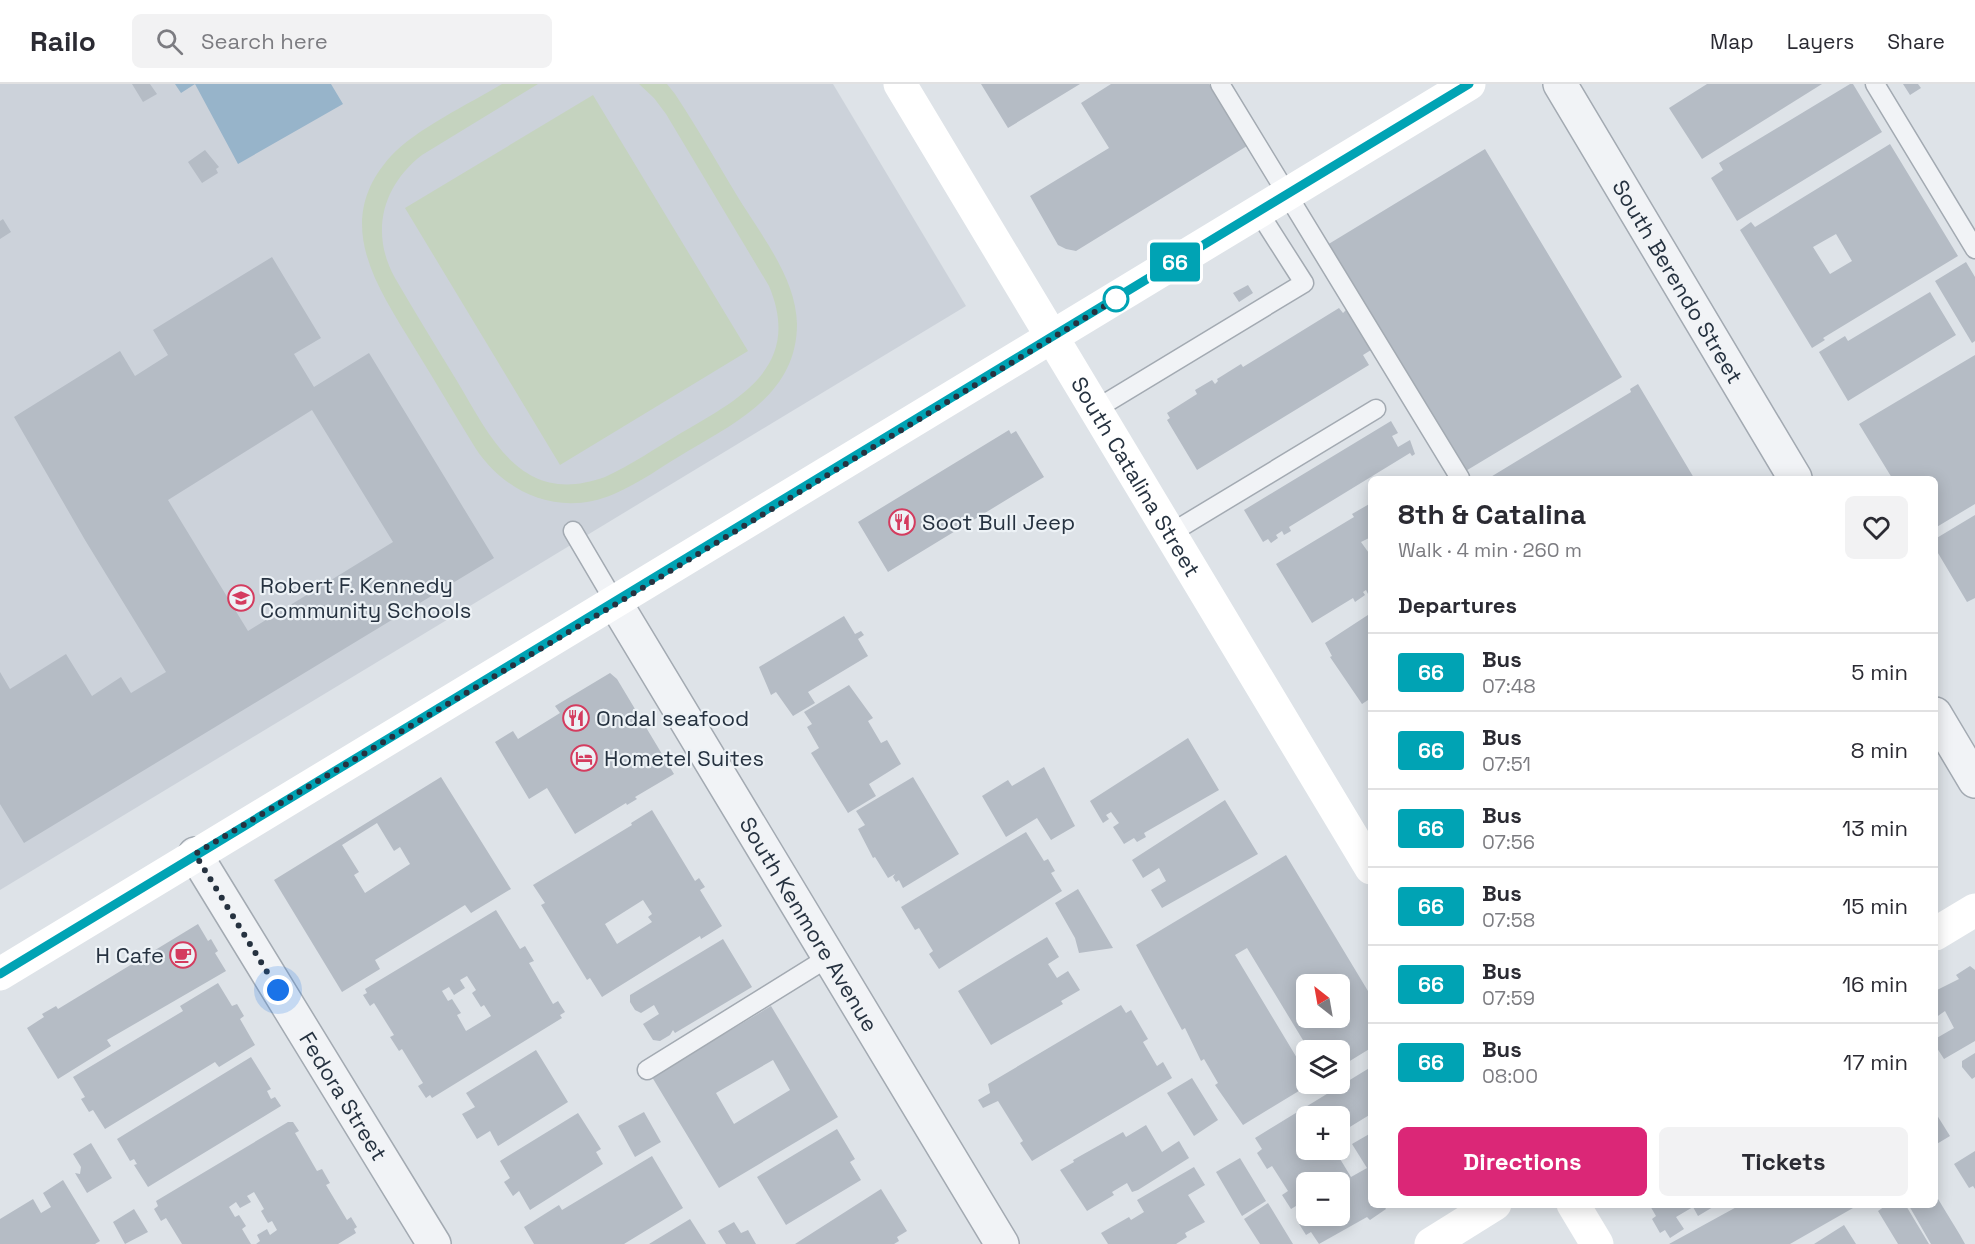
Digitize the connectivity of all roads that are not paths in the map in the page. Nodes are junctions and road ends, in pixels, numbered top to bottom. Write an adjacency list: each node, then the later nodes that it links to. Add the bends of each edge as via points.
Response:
1 (900, 84): 9 (main road, South Catalina Street)
2 (1220, 84): 6 (lane)
3 (1469, 84): 6 (main road)
4 (1560, 84): 13 (street, South Berendo Street)
5 (1875, 84): 8 (lane)
6 (1287, 193): 7 (main road); 12 (lane)
7 (1258, 211): 9 (main road); 10 (lane, via 1304,283)
8 (1975, 249)
9 (1053, 337): 10 (main road, South Catalina Street); 16 (main road)
10 (1096, 409): 15 (main road, South Catalina Street)
11 (1376, 409): 15 (lane)
12 (1459, 476)
13 (1794, 476)
14 (573, 531): 16 (lane)
15 (1171, 533): 20 (main road, South Catalina Street)
16 (616, 604): 19 (main road); 23 (street, South Kenmore Avenue)
17 (1938, 719): 18 (street)
18 (1975, 781)
19 (195, 854): 24 (main road); 28 (street, Fedora Street)
20 (1368, 863)
21 (1975, 910): 22 (main road)
22 (1938, 932)
23 (829, 957): 25 (lane); 29 (street, South Kenmore Avenue)
24 (0, 974)
25 (647, 1070)
26 (1489, 1208): 30 (main road)
27 (1576, 1208): 31 (main road)
28 (434, 1244)
29 (1002, 1244)
30 (1431, 1244)
31 (1598, 1244)

